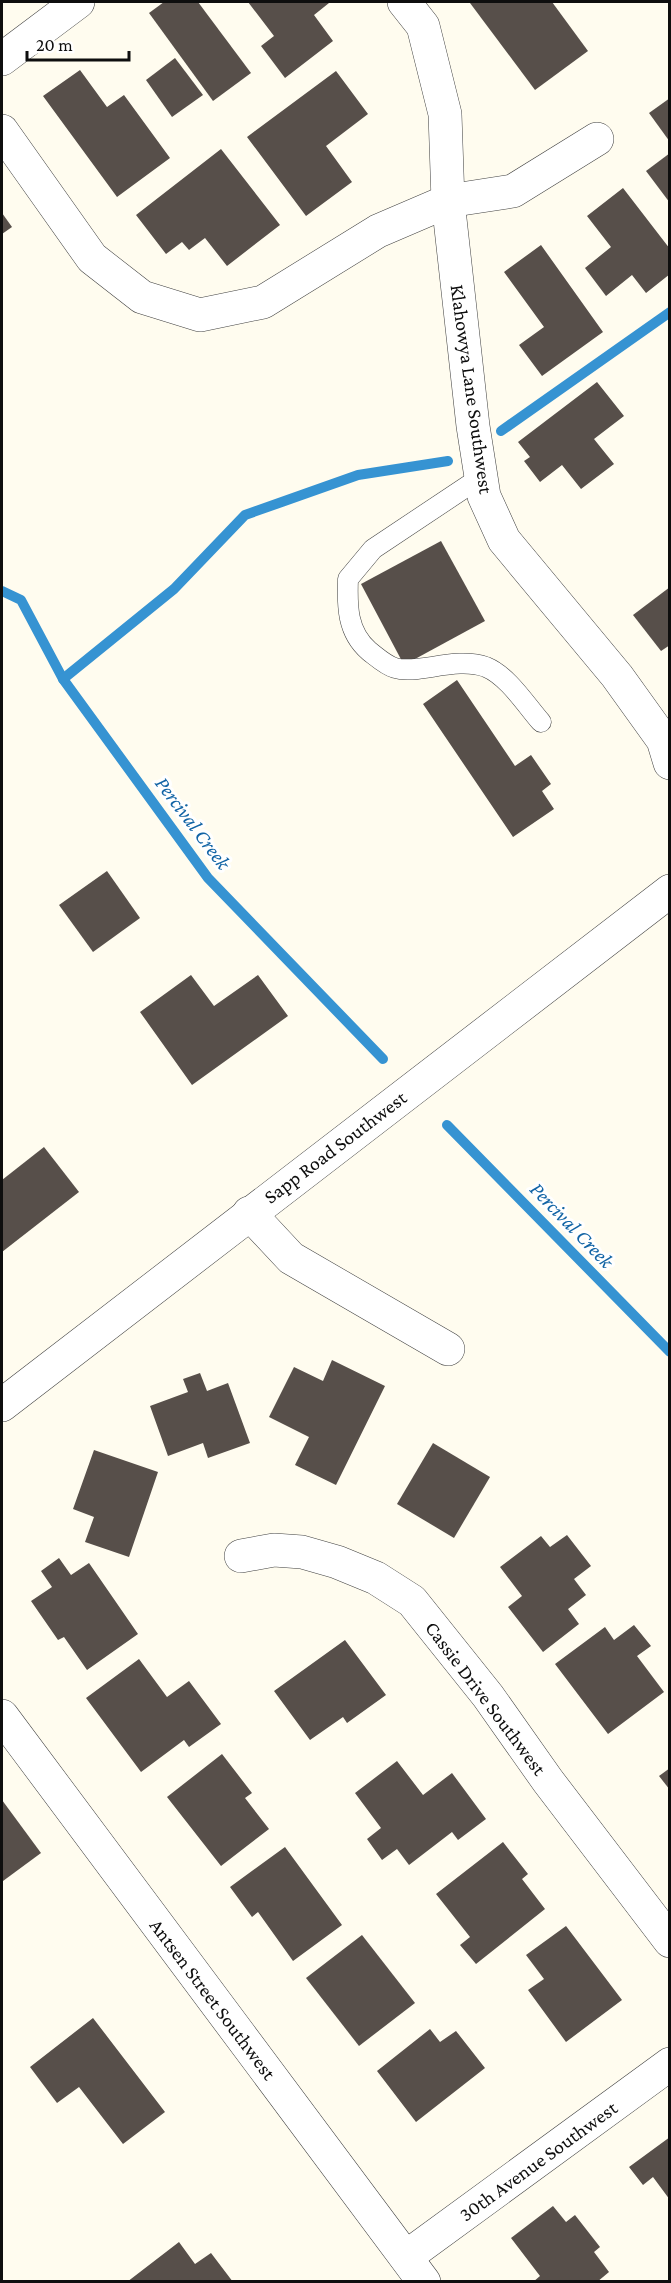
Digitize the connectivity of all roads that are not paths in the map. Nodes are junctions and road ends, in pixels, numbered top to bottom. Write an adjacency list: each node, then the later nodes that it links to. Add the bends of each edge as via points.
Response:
1 (78, 2): 3 (street)
2 (404, 2): 6 (street, Klahowya Lane Southwest, via 423,26 445,114)
3 (2, 59)
4 (2, 131): 6 (street, via 92,258 142,297 200,315 262,302 378,231)
5 (597, 139): 6 (street, via 513,191)
6 (448, 201): 7 (street, Klahowya Lane Southwest)
7 (481, 477): 8 (lane, via 373,549 348,579 348,616 359,642 380,660 397,669 440,664 486,667); 9 (street, Klahowya Lane Southwest, via 484,496 504,540 617,676 663,740)
8 (541, 722)
9 (669, 763)
10 (669, 891): 11 (street, Sapp Road Southwest)
11 (249, 1213): 12 (street, via 291,1258); 13 (street, Sapp Road Southwest)
12 (448, 1349)
13 (2, 1405)
14 (241, 1556): 16 (street, Cassie Drive Southwest, via 274,1550 302,1552 376,1578 412,1601 488,1696)
15 (2, 1716): 18 (street, Antsen Street Southwest)
16 (669, 1941)
17 (669, 2064): 18 (street, 30th Avenue Southwest)
18 (415, 2269)

